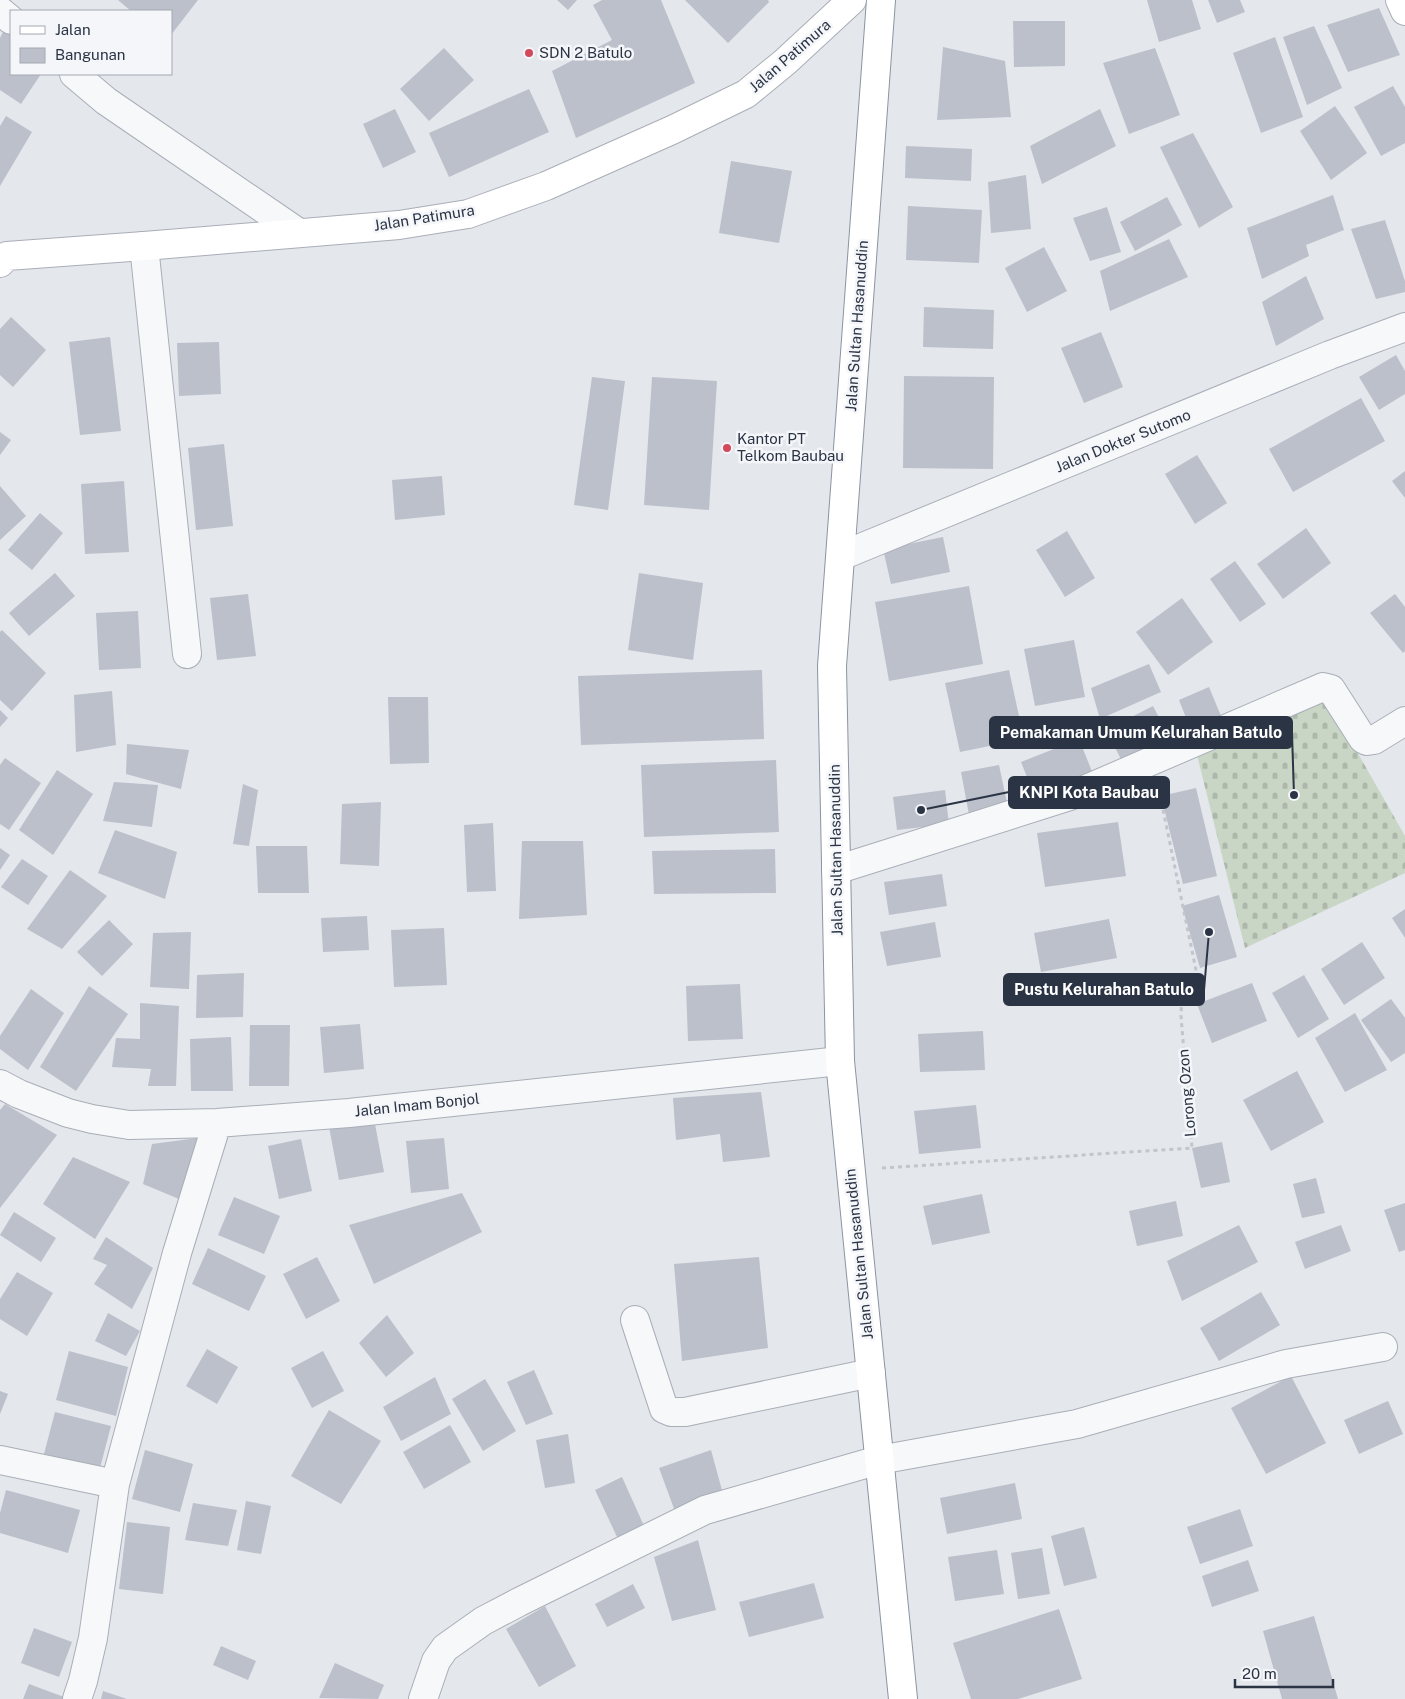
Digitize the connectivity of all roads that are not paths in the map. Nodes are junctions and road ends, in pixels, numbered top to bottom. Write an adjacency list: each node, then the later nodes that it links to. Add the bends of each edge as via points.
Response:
1 (852, 0): 8 (main road, Jalan Patimura, via 746,94 546,186 468,214 399,225)
2 (880, 0): 12 (main road, Jalan Sultan Hasanuddin)
3 (1400, 0): 5 (main road)
4 (0, 11): 6 (street)
5 (1405, 11)
6 (10, 19)
7 (75, 75): 8 (street, via 106,101)
8 (299, 234): 9 (main road, Jalan Patimura)
9 (144, 246): 10 (main road, Jalan Patimura); 13 (street)
10 (2, 257)
11 (1405, 327): 12 (street, Jalan Dokter Sutomo)
12 (841, 556): 15 (main road, Jalan Sultan Hasanuddin, via 832,666)
13 (187, 654)
14 (1405, 721): 15 (street, via 1367,742 1331,690 1323,687 1070,796)
15 (836, 870): 16 (main road, Jalan Sultan Hasanuddin)
16 (840, 1061): 18 (street, Jalan Imam Bonjol); 21 (main road, Jalan Sultan Hasanuddin)
17 (0, 1084): 18 (street, Jalan Imam Bonjol, via 68,1113 92,1119 130,1125)
18 (218, 1123): 24 (street, via 177,1253)
19 (636, 1320): 21 (street, via 664,1409 671,1412 685,1412)
20 (1383, 1347): 23 (street, via 1286,1364 1077,1424)
21 (871, 1373): 23 (main road, Jalan Sultan Hasanuddin)
22 (0, 1460): 24 (street)
23 (879, 1460): 26 (street, via 705,1510 519,1602 483,1621 444,1648); 27 (main road, Jalan Sultan Hasanuddin)
24 (115, 1484): 25 (street, via 93,1638)
25 (77, 1699)
26 (423, 1699)
27 (903, 1699)

